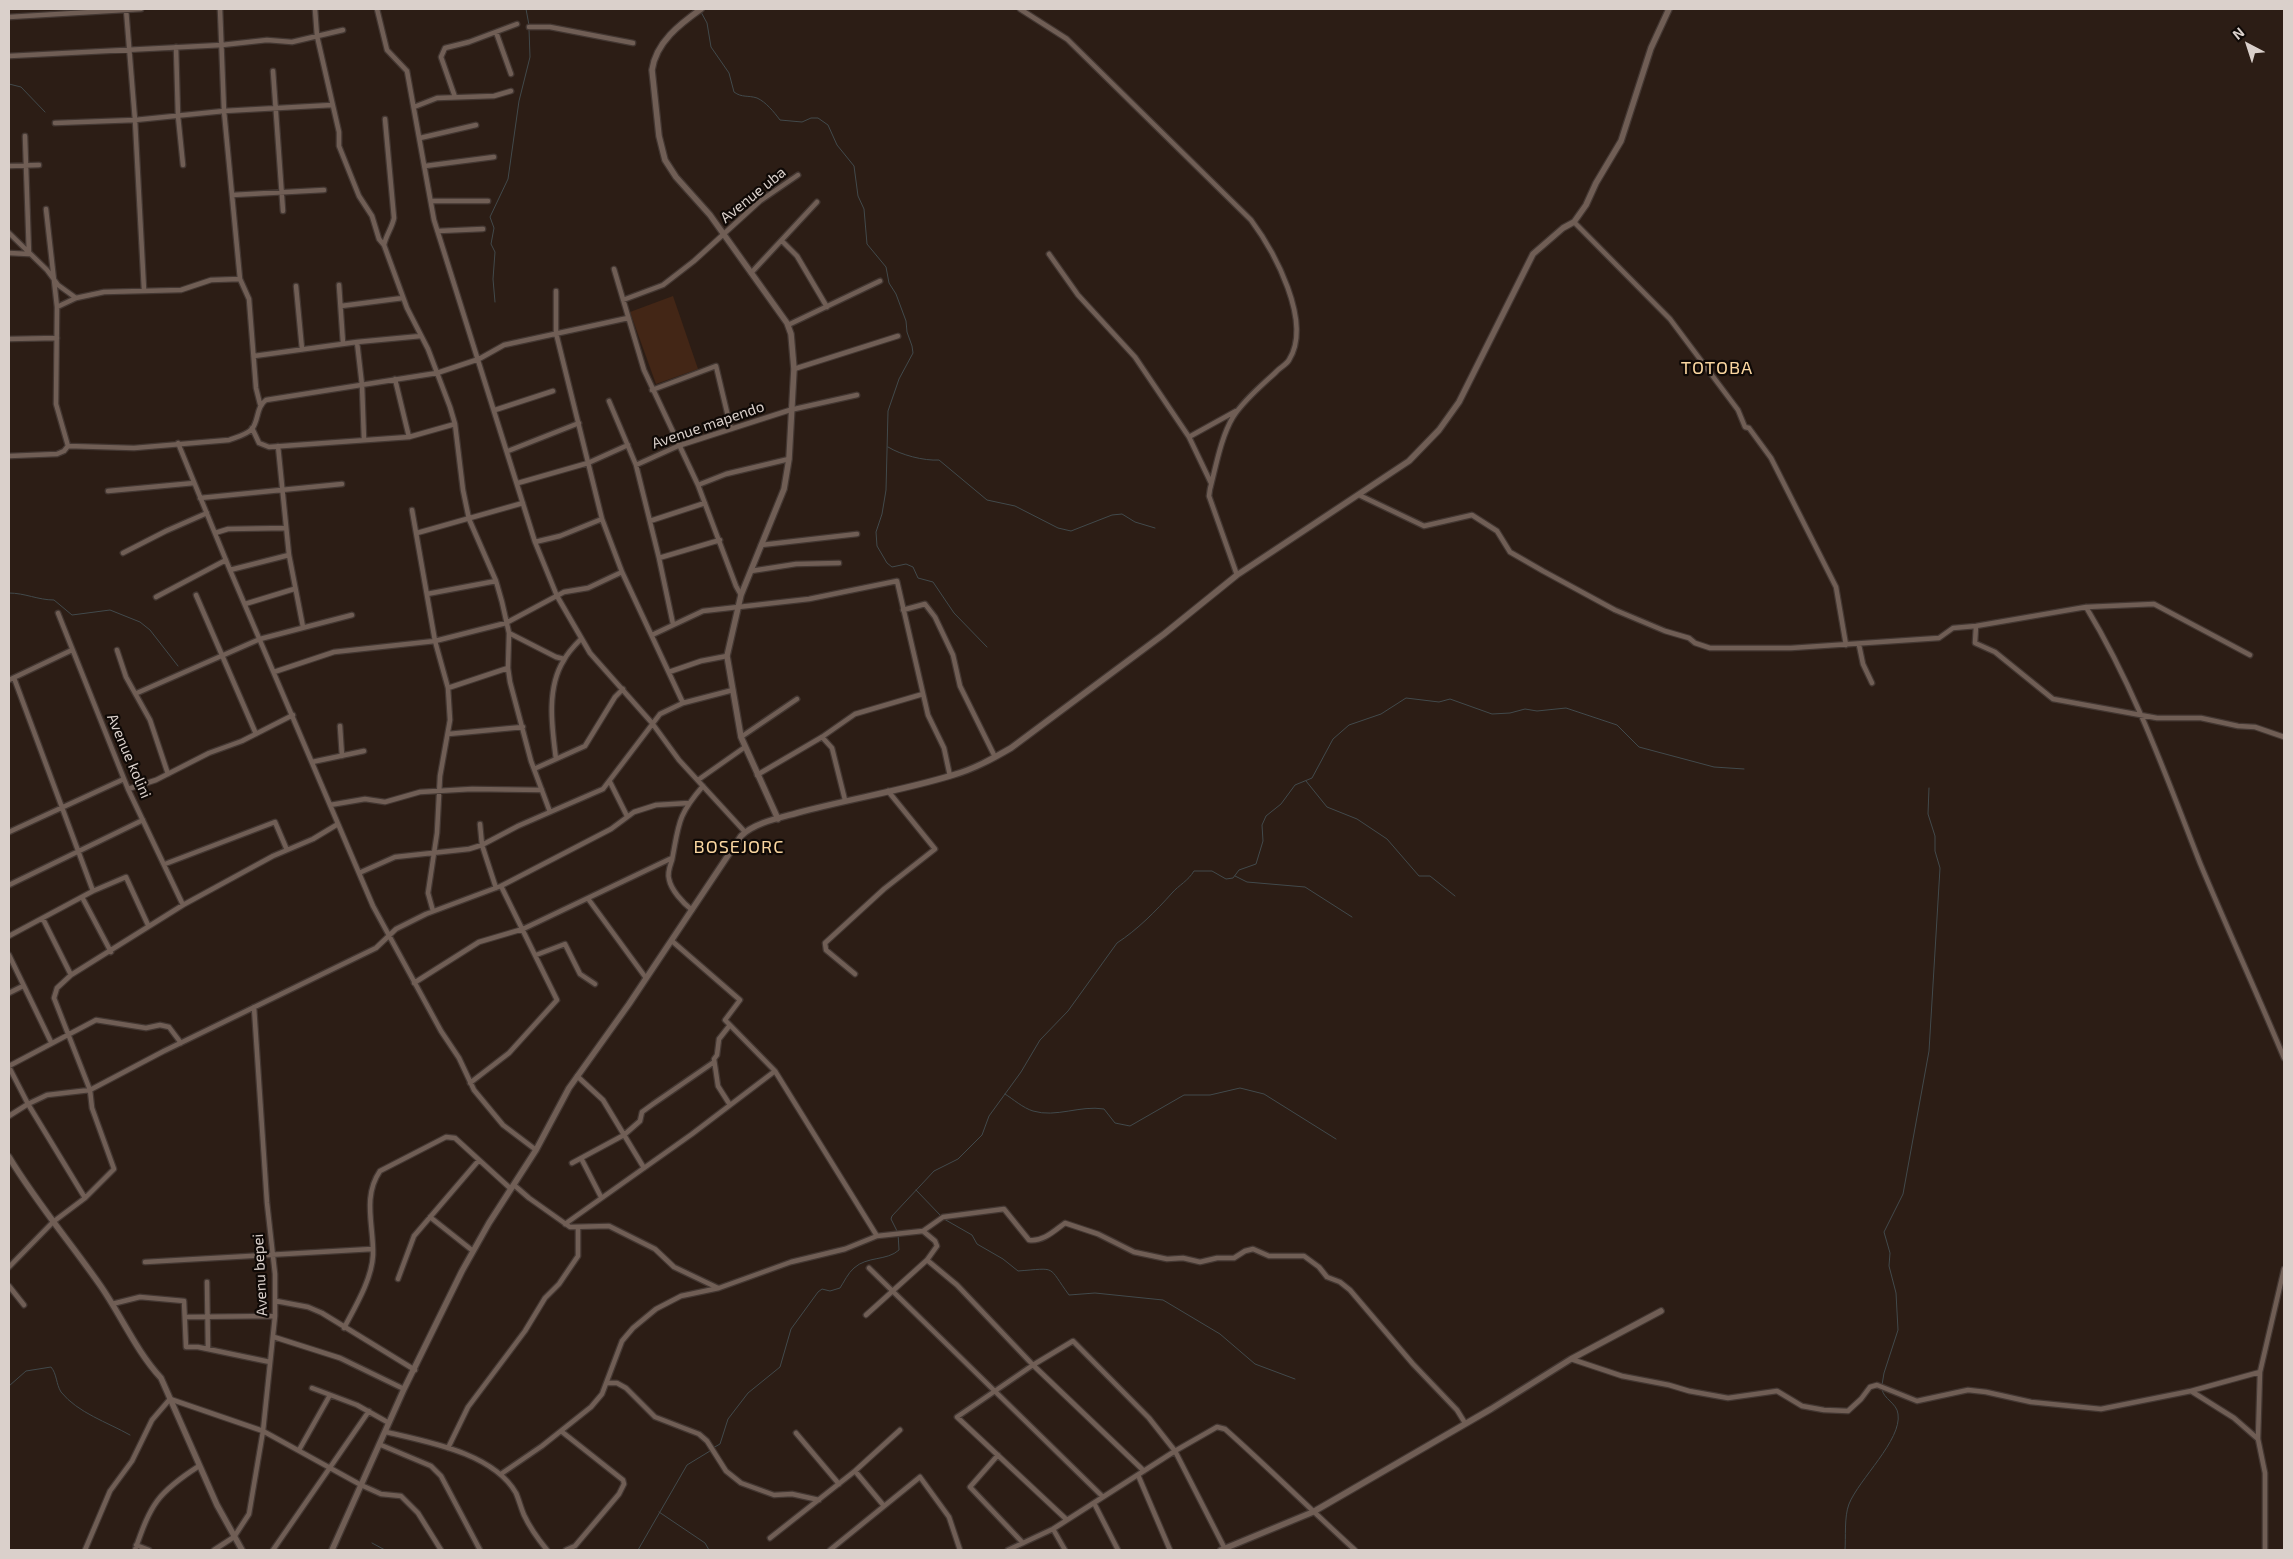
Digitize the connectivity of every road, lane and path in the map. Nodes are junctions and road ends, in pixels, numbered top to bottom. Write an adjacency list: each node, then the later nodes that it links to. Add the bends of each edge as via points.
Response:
1 (126, 9): 2 (street); 9 (street); 18 (street)
2 (141, 9)
3 (220, 9): 16 (street)
4 (315, 9): 14 (street)
5 (377, 9): 25 (street, via 387,50 407,71)
6 (701, 9): 54 (street, via 688,17 662,45 652,70 659,136 665,160)
7 (1020, 9): 96 (street, via 1067,39 1251,220 1265,238 1285,281 1297,325 1295,342 1288,362)
8 (1669, 9): 50 (street, via 1652,48 1621,141)
9 (9, 17)
10 (517, 24): 13 (street)
11 (529, 28): 15 (street, via 550,28)
12 (343, 30): 14 (street)
13 (496, 32): 21 (street); 23 (street, via 445,48 441,57)
14 (317, 36): 16 (street, via 292,42 267,40); 24 (street)
15 (633, 43)
16 (222, 45): 17 (street); 27 (street)
17 (176, 47): 18 (street); 28 (street)
18 (128, 49): 19 (street); 30 (street)
19 (9, 56)
20 (273, 71): 26 (street)
21 (511, 74)
22 (511, 91): 23 (street, via 494,96)
23 (455, 97): 25 (street, via 437,98)
24 (332, 104): 26 (street); 56 (street, via 339,146 359,196 372,216 378,239)
25 (414, 106): 34 (street)
26 (276, 108): 27 (street); 43 (street)
27 (224, 111): 28 (street); 44 (street)
28 (178, 116): 30 (street); 36 (street)
29 (384, 119): 56 (street, via 394,218)
30 (135, 120): 31 (street); 67 (street)
31 (55, 123)
32 (476, 124): 34 (street)
33 (25, 136): 39 (street)
34 (420, 138): 40 (street)
35 (494, 157): 40 (street)
36 (183, 164)
37 (39, 165): 39 (street)
38 (9, 166): 39 (street)
39 (26, 166): 58 (street)
40 (425, 166): 45 (street)
41 (798, 175): 54 (street, Avenue uba, via 760,201)
42 (324, 190): 43 (street)
43 (281, 193): 44 (street); 49 (street)
44 (232, 195): 63 (street)
45 (431, 201): 46 (street); 52 (street)
46 (488, 201)
47 (817, 202): 55 (street)
48 (46, 209): 62 (street)
49 (283, 212)
50 (1574, 222): 123 (street, via 1533,254 1459,402 1439,430 1410,461); 170 (street, via 1670,318 1738,410 1745,427 1771,458 1836,587)
51 (483, 228): 52 (street)
52 (438, 231): 86 (street)
53 (9, 232): 58 (street)
54 (723, 235): 61 (street); 71 (street, Avenue uba, via 663,285)
55 (782, 241): 61 (street); 73 (street, via 797,256)
56 (384, 245): 70 (street)
57 (9, 253): 58 (street)
58 (29, 254): 62 (street)
59 (1049, 254): 104 (street, via 1078,295 1135,357)
60 (614, 269): 71 (street)
61 (751, 273): 76 (street)
62 (53, 279): 69 (street); 74 (street)
63 (240, 279): 67 (street, via 211,280 181,290); 85 (street, via 249,299)
64 (880, 281): 73 (street)
65 (339, 285): 72 (street)
66 (296, 286): 84 (street)
67 (144, 290): 69 (street, via 104,292)
68 (556, 291): 77 (street)
69 (76, 298): 74 (street)
70 (403, 298): 72 (street); 78 (street)
71 (623, 300): 75 (street)
72 (340, 306): 83 (street)
73 (827, 306): 76 (street)
74 (57, 307): 80 (street)
75 (628, 318): 77 (street); 91 (street)
76 (788, 325): 87 (street)
77 (556, 334): 86 (street, via 504,345); 99 (street)
78 (421, 336): 82 (street); 88 (street)
79 (898, 336): 87 (street)
80 (57, 338): 81 (street); 108 (street, via 56,404)
81 (9, 339)
82 (357, 342): 83 (street); 90 (street)
83 (344, 344): 84 (street)
84 (302, 349): 85 (street)
85 (254, 356): 95 (street)
86 (479, 360): 88 (street); 97 (street)
87 (794, 369): 98 (street)
88 (437, 373): 89 (street); 100 (street)
89 (395, 379): 90 (street); 103 (street)
90 (362, 385): 95 (street, via 266,400); 105 (street)
91 (652, 390): 102 (street, via 716,366); 110 (street)
92 (552, 391): 97 (street)
93 (857, 395): 98 (street, Avenue mapendo)
94 (609, 401): 107 (street)
95 (260, 404): 101 (street)
96 (1239, 409): 104 (street); 119 (street, via 1224,436)
97 (495, 410): 111 (street)
98 (790, 410): 102 (street, Avenue mapendo); 113 (street)
99 (579, 423): 111 (street); 114 (street)
100 (455, 424): 103 (street); 129 (street)
101 (252, 428): 106 (street, via 244,435 229,440); 109 (street, via 258,444)
102 (730, 429): 110 (street, Avenue mapendo)
103 (409, 436): 105 (street)
104 (1189, 437): 119 (street)
105 (364, 440): 109 (street)
106 (178, 443): 108 (street, via 134,448); 116 (street)
107 (628, 445): 114 (street); 115 (street)
108 (68, 446): 112 (street, via 57,454)
109 (278, 446): 121 (street)
110 (678, 446): 115 (street, Avenue mapendo); 120 (street)
111 (508, 451): 117 (street)
112 (9, 456)
113 (789, 459): 120 (street, via 726,474); 138 (street, via 784,489)
114 (588, 463): 117 (street); 130 (street)
115 (636, 464): 131 (street)
116 (194, 483): 122 (street); 124 (street)
117 (518, 483): 125 (street)
118 (342, 484): 121 (street)
119 (1211, 484): 147 (street, via 1209,496)
120 (698, 486): 126 (street)
121 (282, 489): 124 (street); 132 (street)
122 (108, 491)
123 (1359, 495): 147 (street); 170 (street, via 1424,526 1472,516 1497,531 1510,552 1542,571 1615,610 1710,648)
124 (200, 498): 128 (street)
125 (523, 503): 129 (street); 137 (street)
126 (705, 503): 131 (street); 136 (street)
127 (412, 510): 134 (street)
128 (206, 513): 133 (street); 139 (street)
129 (469, 518): 134 (street); 148 (street)
130 (602, 519): 137 (street); 146 (street)
131 (650, 522): 141 (street)
132 (286, 528): 133 (street, via 228,529); 140 (street)
133 (215, 533): 142 (street)
134 (416, 533): 150 (street)
135 (858, 534): 138 (street)
136 (720, 540): 141 (street); 152 (street)
137 (535, 542): 153 (street)
138 (761, 545): 145 (street)
139 (123, 553)
140 (288, 555): 144 (street); 149 (street)
141 (659, 558): 162 (street)
142 (226, 560): 144 (street); 154 (street)
143 (838, 563): 145 (street, via 796,564)
144 (230, 570): 155 (street)
145 (751, 571): 152 (street)
146 (622, 572): 153 (street, via 588,588); 166 (street)
147 (1237, 575): 204 (street, via 1164,634)
148 (496, 581): 150 (street); 161 (street)
149 (294, 589): 155 (street); 164 (street)
150 (427, 594): 169 (street)
151 (196, 595): 175 (street)
152 (741, 595): 156 (street)
153 (557, 596): 161 (street); 168 (street)
154 (156, 597)
155 (244, 604): 167 (street)
156 (738, 607): 158 (street, via 809,599 897,581); 162 (street, via 703,611); 176 (street)
157 (2086, 607): 163 (street); 174 (street, via 2154,604); 192 (street, via 2112,650)
158 (903, 610): 188 (street); 204 (street, via 925,604 935,617 953,655 960,686)
159 (58, 613): 172 (street, Avenue kolini)
160 (352, 615): 164 (street)
161 (506, 623): 165 (street); 169 (street)
162 (673, 624): 166 (street)
163 (1976, 626): 171 (street, via 1953,628 1939,638); 192 (street, via 1975,643 1995,652 2053,699)
164 (303, 627): 167 (street)
165 (509, 632): 177 (street); 178 (street)
166 (652, 635): 180 (street)
167 (260, 639): 175 (street); 179 (street)
168 (581, 639): 177 (street); 185 (street)
169 (434, 641): 179 (street, via 334,652); 184 (street)
170 (1846, 645): 171 (street)
171 (1859, 645): 183 (street)
172 (72, 650): 181 (street); 211 (street, Avenue kolini)
173 (117, 650): 187 (street, via 126,677)
174 (2250, 655)
175 (222, 656): 187 (street); 196 (street)
176 (728, 656): 180 (street); 186 (street)
177 (564, 659): 205 (street, via 556,679 552,704)
178 (508, 668): 184 (street); 195 (street)
179 (274, 672): 191 (street)
180 (669, 672): 190 (street)
181 (14, 678): 182 (street); 222 (street)
182 (9, 680)
183 (1872, 683)
184 (448, 688): 197 (street)
185 (623, 689): 193 (street); 205 (street, via 585,746)
186 (733, 690): 190 (street); 199 (street)
187 (137, 693): 208 (street)
188 (923, 694): 200 (street, via 855,714); 210 (street, via 928,715 944,748)
189 (797, 698): 199 (street)
190 (683, 703): 193 (street, via 660,714)
191 (293, 715): 196 (street); 206 (street)
192 (2141, 715): 198 (street, via 2201,718 2255,727); 267 (street)
193 (652, 723): 212 (street); 213 (street)
194 (340, 726): 203 (street)
195 (523, 727): 197 (street); 207 (street)
196 (256, 734): 208 (street)
197 (448, 734): 217 (street)
198 (2284, 736)
199 (741, 737): 201 (street)
200 (822, 737): 209 (street); 219 (street, via 832,748)
201 (745, 747): 209 (street); 212 (street)
202 (364, 751): 203 (street)
203 (342, 756): 206 (street)
204 (995, 757): 210 (street)
205 (556, 760): 207 (street)
206 (312, 762): 221 (street)
207 (534, 769): 216 (street)
208 (168, 774): 215 (street)
209 (757, 775): 225 (street)
210 (950, 776): 218 (street)
211 (124, 779): 215 (street, Avenue kolini); 222 (street)
212 (698, 780): 214 (street)
213 (610, 782): 223 (street, via 603,789); 224 (street)
214 (703, 786): 220 (street); 230 (street)
215 (128, 789): 226 (street, Avenue kolini)
216 (542, 790): 217 (street); 223 (street)
217 (439, 791): 221 (street, via 420,792 384,802 365,799); 234 (street)
218 (888, 791): 219 (street); 255 (street, via 935,849 884,889 825,943 826,950)
219 (845, 800): 225 (street)
220 (689, 802): 224 (street, via 656,805); 235 (street, via 675,834)
221 (330, 805): 227 (street)
222 (62, 806): 229 (street); 233 (street)
223 (550, 812): 231 (street)
224 (627, 816): 239 (street, via 611,829)
225 (778, 819): 230 (street)
226 (143, 820): 233 (street); 236 (street, Avenue kolini)
227 (338, 824): 232 (street); 237 (street)
228 (480, 824): 231 (street)
229 (9, 832)
230 (745, 832): 244 (street)
231 (482, 845): 234 (street); 239 (street)
232 (287, 850): 236 (street, via 275,822); 243 (street)
233 (77, 852): 238 (street); 240 (street)
234 (434, 853): 237 (street, via 395,857); 245 (street, via 428,893)
235 (672, 858): 242 (street); 244 (street, via 669,881)
236 (165, 864): 243 (street, Avenue kolini)
237 (359, 873): 250 (street)
238 (9, 885)
239 (499, 887): 245 (street); 248 (street)
240 (93, 891): 241 (street); 247 (street, via 126,877)
241 (82, 897): 246 (street); 252 (street)
242 (589, 900): 248 (street); 257 (street)
243 (183, 905): 247 (street)
244 (692, 910): 251 (street)
245 (433, 911): 250 (street, via 396,929)
246 (43, 919): 249 (street); 256 (street)
247 (148, 926): 252 (street)
248 (523, 929): 254 (street); 258 (street, via 479,942)
249 (9, 936)
250 (389, 938): 258 (street); 262 (street, via 376,948)
251 (672, 940): 257 (street); 263 (street, via 740,1000 725,1020)
252 (111, 952): 256 (street)
253 (9, 955): 260 (street)
254 (536, 955): 259 (street, via 565,944 580,974); 272 (street, via 557,1000 509,1053)
255 (855, 974)
256 (71, 975): 264 (street, via 57,988 54,998)
257 (646, 978): 271 (street)
258 (414, 983): 272 (street, via 459,1058)
259 (595, 984)
260 (23, 986): 261 (street); 265 (street)
261 (9, 993)
262 (254, 1007): 266 (street); 295 (street, Avenu bepei)
263 (730, 1025): 268 (street, via 719,1039); 270 (street)
264 (67, 1034): 265 (street); 266 (street, via 100,1020 146,1028 160,1024 169,1027); 273 (street)
265 (51, 1042): 269 (street)
266 (181, 1043): 273 (street)
267 (2284, 1058)
268 (714, 1062): 275 (street, via 718,1086); 277 (street, via 642,1112 640,1121)
269 (9, 1066): 274 (street)
270 (775, 1071): 275 (street); 292 (street)
271 (577, 1076): 277 (street, via 603,1100); 278 (street)
272 (470, 1083): 278 (street, via 503,1125)
273 (90, 1090): 274 (street, via 47,1095); 286 (street, via 92,1108 114,1169)
274 (28, 1104): 276 (street); 286 (street)
275 (730, 1105): 283 (street)
276 (9, 1116)
277 (624, 1135): 280 (street); 283 (street)
278 (536, 1150): 284 (street)
279 (9, 1157): 288 (street)
280 (580, 1158): 282 (street); 285 (street)
281 (479, 1160): 284 (street); 287 (street); 293 (street, via 455,1138 446,1136 380,1172 370,1196)
282 (572, 1163)
283 (644, 1168): 285 (street)
284 (513, 1187): 289 (street); 294 (street)
285 (602, 1197): 289 (street)
286 (85, 1198): 288 (street)
287 (430, 1217): 294 (street); 301 (street, via 414,1236)
288 (52, 1222): 298 (street); 307 (street)
289 (565, 1224): 290 (street)
290 (578, 1228): 304 (street, via 601,1226 615,1229 655,1249 674,1267); 339 (street, via 578,1256 468,1407)
291 (923, 1231): 292 (street); 296 (street, via 937,1246); 331 (street, via 943,1217 1004,1209 1029,1240 1037,1241 1064,1224 1098,1234 1134,1252 1167,1259 1200,1262 1234,1258 1252,1249 1269,1256 1304,1256 1327,1277 1350,1290)
292 (877, 1236): 304 (street)
293 (372, 1248): 295 (street); 314 (street, via 373,1257 361,1296)
294 (473, 1251): 320 (street)
295 (273, 1255): 297 (street); 306 (street, Avenu bepei)
296 (926, 1260): 305 (street); 319 (street, via 957,1285)
297 (145, 1262)
298 (9, 1267)
299 (869, 1268): 305 (street)
300 (2284, 1268): 321 (street)
301 (398, 1279)
302 (207, 1282): 311 (street)
303 (9, 1286): 308 (street)
304 (719, 1288): 322 (street, via 681,1296 656,1309 633,1328 622,1341)
305 (892, 1290): 310 (street); 325 (street)
306 (276, 1300): 312 (street, Avenu bepei); 314 (street, via 308,1307)
307 (112, 1304): 313 (street, via 140,1297 184,1302); 328 (street, via 149,1365 161,1378)
308 (24, 1305)
309 (1661, 1311): 317 (street)
310 (866, 1315)
311 (208, 1316): 312 (street); 313 (street); 316 (street)
312 (275, 1316): 315 (street, Avenu bepei)
313 (185, 1317): 316 (street, via 186,1347)
314 (344, 1328): 320 (street)
315 (274, 1337): 318 (street, Avenu bepei); 324 (street, via 340,1358)
316 (208, 1349): 318 (street)
317 (1570, 1359): 326 (street, via 1622,1376 1728,1398 1777,1391 1802,1406 1824,1410 1848,1411 1870,1387 1877,1385 1917,1401 1968,1390 2031,1402 2101,1409); 331 (street)
318 (270, 1362): 333 (street, Avenu bepei)
319 (1033, 1365): 325 (street); 341 (street, via 1073,1341 1150,1418); 346 (street)
320 (415, 1370): 324 (street)
321 (2260, 1372): 326 (street); 337 (street)
322 (607, 1383): 334 (street, via 591,1407); 352 (street, via 617,1383 626,1388 655,1417 699,1434 726,1471 741,1483 774,1495 792,1494)
323 (312, 1388): 327 (street)
324 (404, 1389): 330 (street)
325 (996, 1390): 342 (street, via 957,1417); 351 (street)
326 (2191, 1391): 337 (street, via 2234,1418)
327 (330, 1395): 329 (street); 340 (street)
328 (170, 1399): 333 (street); 343 (street); 363 (street, via 152,1420 132,1461 110,1491)
329 (369, 1411): 330 (street); 344 (street)
330 (389, 1423): 335 (street)
331 (1465, 1423): 355 (street)
332 (900, 1430): 345 (street)
333 (263, 1431): 340 (street); 358 (street, Avenu bepei, via 249,1514)
334 (561, 1431): 347 (street); 372 (street, via 624,1484 620,1494 574,1546)
335 (386, 1432): 338 (street); 339 (street)
336 (796, 1433): 349 (street)
337 (2258, 1439): 380 (street, via 2265,1473)
338 (381, 1445): 350 (street); 370 (street, via 431,1466 441,1476)
339 (448, 1448): 347 (street, via 487,1463)
340 (299, 1450): 344 (street)
341 (1175, 1451): 346 (street); 355 (street, via 1217,1427 1225,1429); 362 (street)
342 (998, 1455): 356 (street); 360 (street, via 970,1487)
343 (199, 1466): 358 (street); 361 (street, via 172,1483 158,1498 146,1519)
344 (331, 1468): 350 (street); 367 (street)
345 (855, 1471): 349 (street); 354 (street)
346 (1144, 1472): 348 (street)
347 (501, 1474): 371 (street, via 516,1494 532,1531)
348 (1138, 1476): 351 (street); 378 (street)
349 (839, 1484): 352 (street)
350 (361, 1485): 368 (street); 369 (street, via 382,1494 401,1496 418,1513)
351 (1104, 1497): 353 (street)
352 (819, 1500): 359 (street)
353 (1094, 1503): 356 (street); 377 (street)
354 (884, 1506): 373 (street); 374 (street, via 920,1478 949,1517)
355 (1313, 1512): 362 (street); 379 (street)
356 (1067, 1520): 357 (street)
357 (1053, 1529): 360 (street); 376 (street)
358 (234, 1536): 365 (street); 366 (street)
359 (770, 1538)
360 (1023, 1543): 375 (street)
361 (136, 1548): 364 (street)
362 (1223, 1549)
363 (85, 1550)
364 (149, 1550)
365 (214, 1550)
366 (242, 1550)
367 (273, 1550)
368 (332, 1550)
369 (441, 1550)
370 (480, 1550)
371 (547, 1550)
372 (566, 1550)
373 (830, 1550)
374 (960, 1550)
375 (1008, 1550)
376 (1065, 1550)
377 (1118, 1550)
378 (1170, 1550)
379 (1354, 1550)
380 (2265, 1550)

